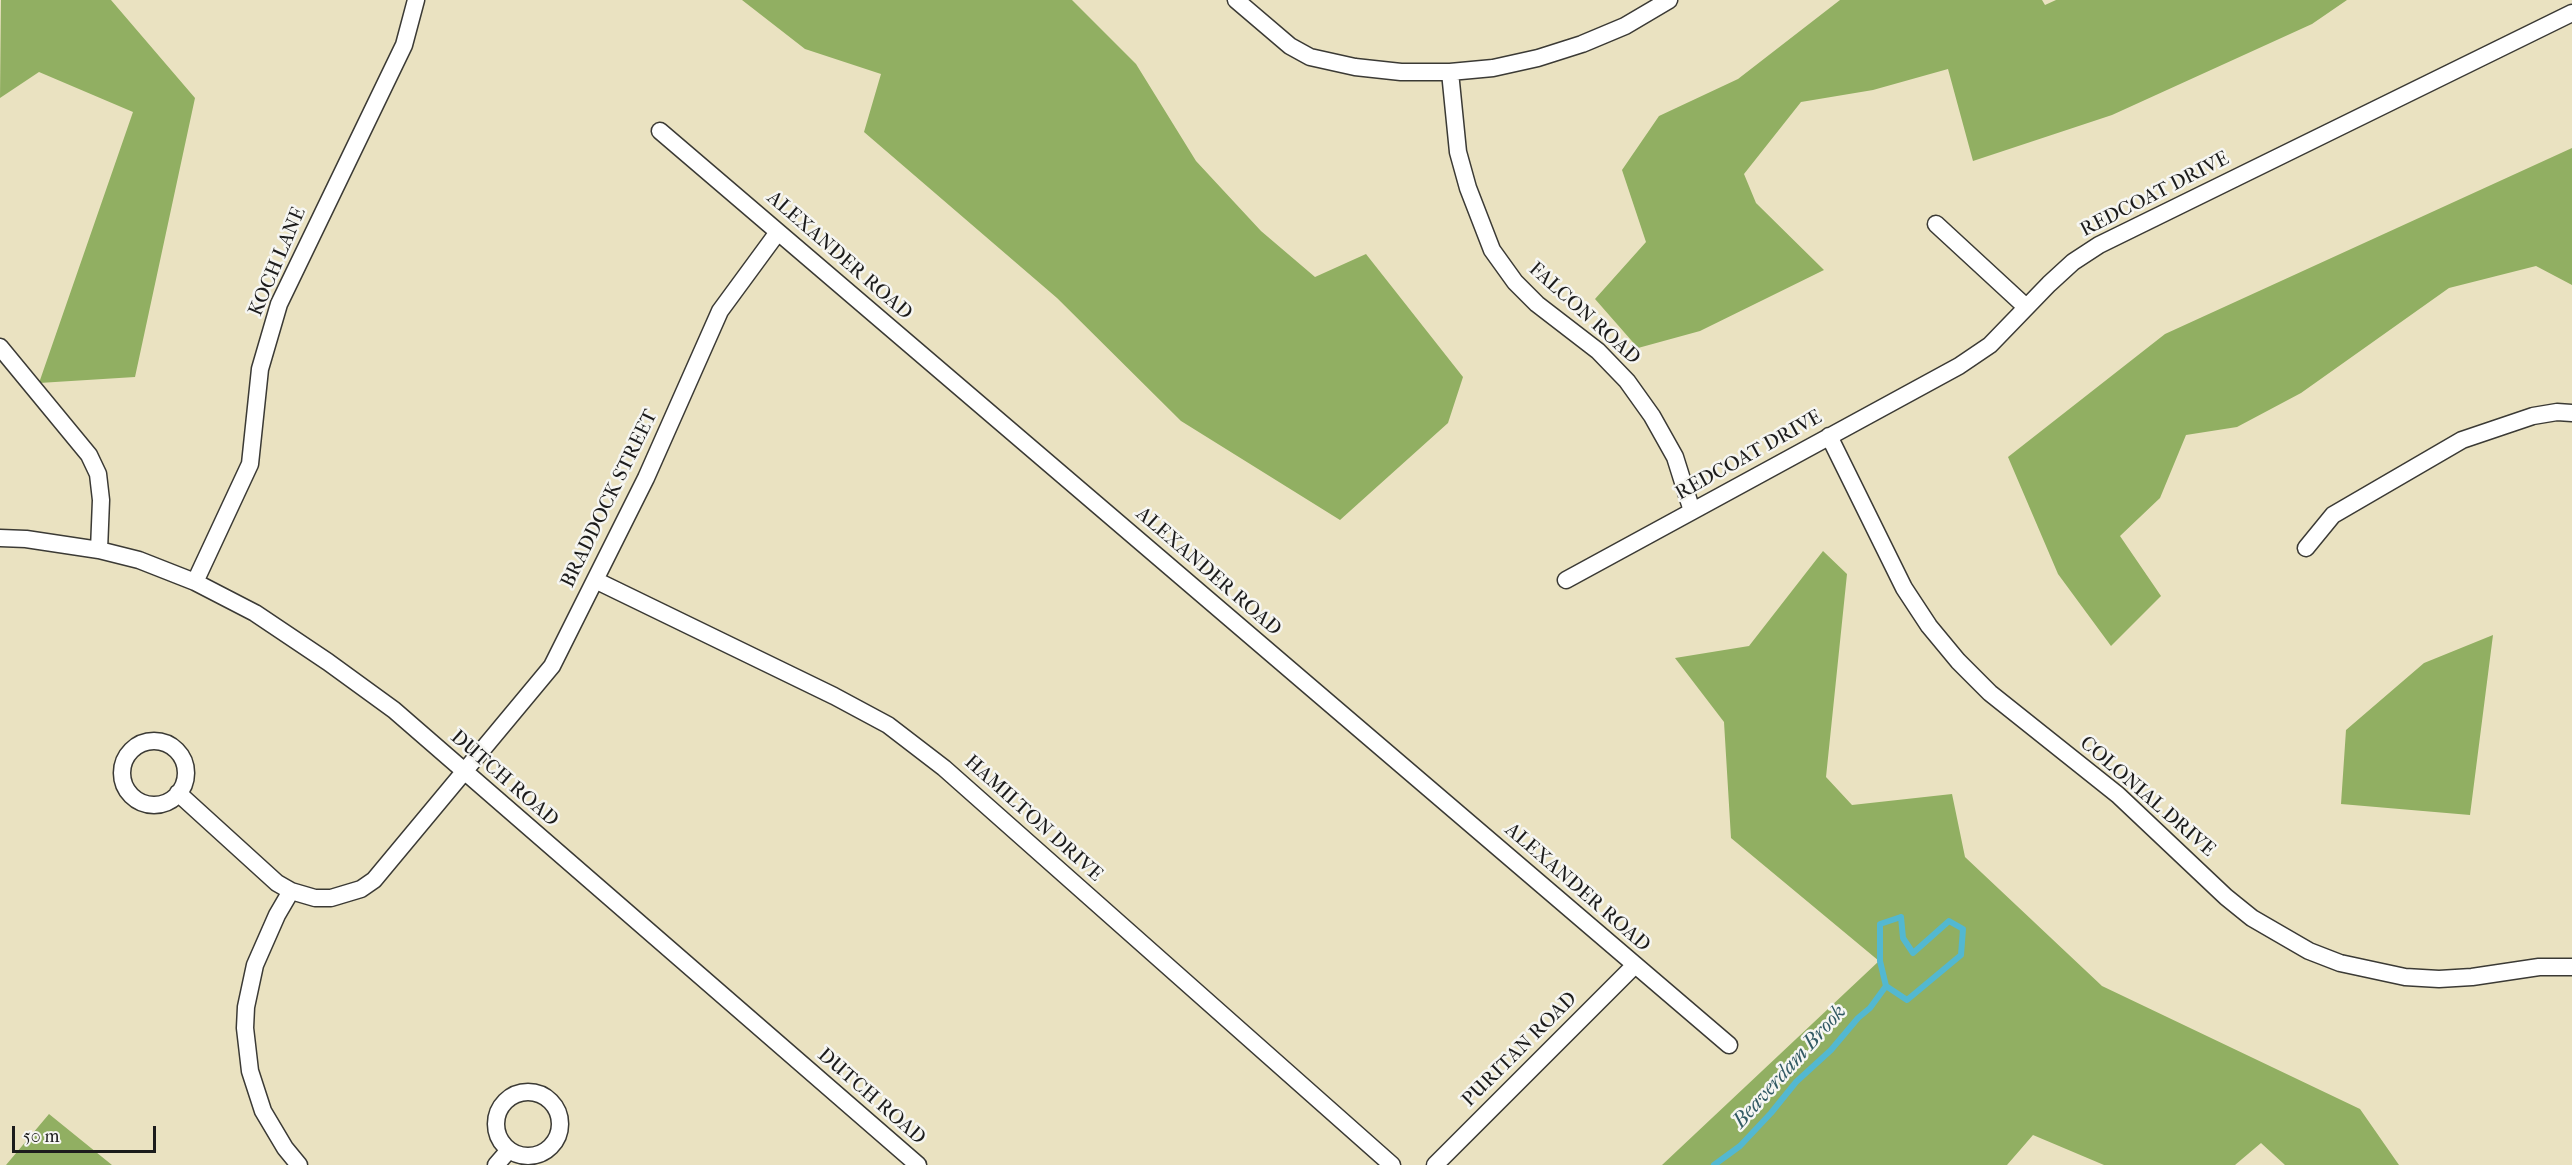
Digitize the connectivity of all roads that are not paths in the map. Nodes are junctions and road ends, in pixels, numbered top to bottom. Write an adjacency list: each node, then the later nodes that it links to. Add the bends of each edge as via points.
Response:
1 (416, 0): 19 (street, KOCH LANE, via 404,45 279,304 260,369 250,464)
2 (1236, 0): 5 (street, via 1290,46 1310,57 1401,72)
3 (1669, 0): 5 (street, via 1625,26 1582,44 1527,61)
4 (2572, 13): 9 (street, REDCOAT DRIVE, via 2099,245 2073,262)
5 (1450, 72): 13 (street, FALCON ROAD, via 1458,152 1492,250 1537,304 1598,351 1628,381 1675,457)
6 (660, 131): 8 (street, ALEXANDER ROAD)
7 (1936, 224): 9 (street)
8 (778, 232): 17 (street, BRADDOCK STREET, via 720,311 646,478); 23 (street, ALEXANDER ROAD)
9 (2026, 307): 12 (street, REDCOAT DRIVE, via 1990,345 1959,366)
10 (0, 346): 16 (street, via 89,455 98,474 101,500)
11 (2572, 413): 15 (street, via 2534,416 2462,440 2333,515)
12 (1829, 436): 13 (street, REDCOAT DRIVE); 24 (street, COLONIAL DRIVE, via 1904,588 1958,661 1990,693 2118,795 2252,918 2309,951 2351,966 2405,977 2439,979)
13 (1692, 511): 18 (street, REDCOAT DRIVE)
14 (0, 538): 16 (street, DUTCH ROAD)
15 (2306, 548)
16 (99, 550): 19 (street, DUTCH ROAD, via 140,560)
17 (595, 580): 20 (street, BRADDOCK STREET, via 552,666); 30 (street, HAMILTON DRIVE, via 888,725 944,768)
18 (1566, 580)
19 (195, 582): 20 (street, DUTCH ROAD, via 255,613 328,662 394,710)
20 (464, 772): 22 (street, BRADDOCK STREET, via 385,868 361,889 331,898); 29 (street, DUTCH ROAD)
21 (178, 794): 22 (street, via 277,883)
22 (291, 891): 27 (street, via 255,965 245,1028 250,1071 264,1111)
23 (1635, 965): 25 (street, ALEXANDER ROAD); 31 (street, PURITAN ROAD)
24 (2572, 967)
25 (1729, 1045)
26 (509, 1150): 28 (street)
27 (299, 1165)
28 (496, 1165)
29 (918, 1165)
30 (1392, 1165)
31 (1435, 1165)

